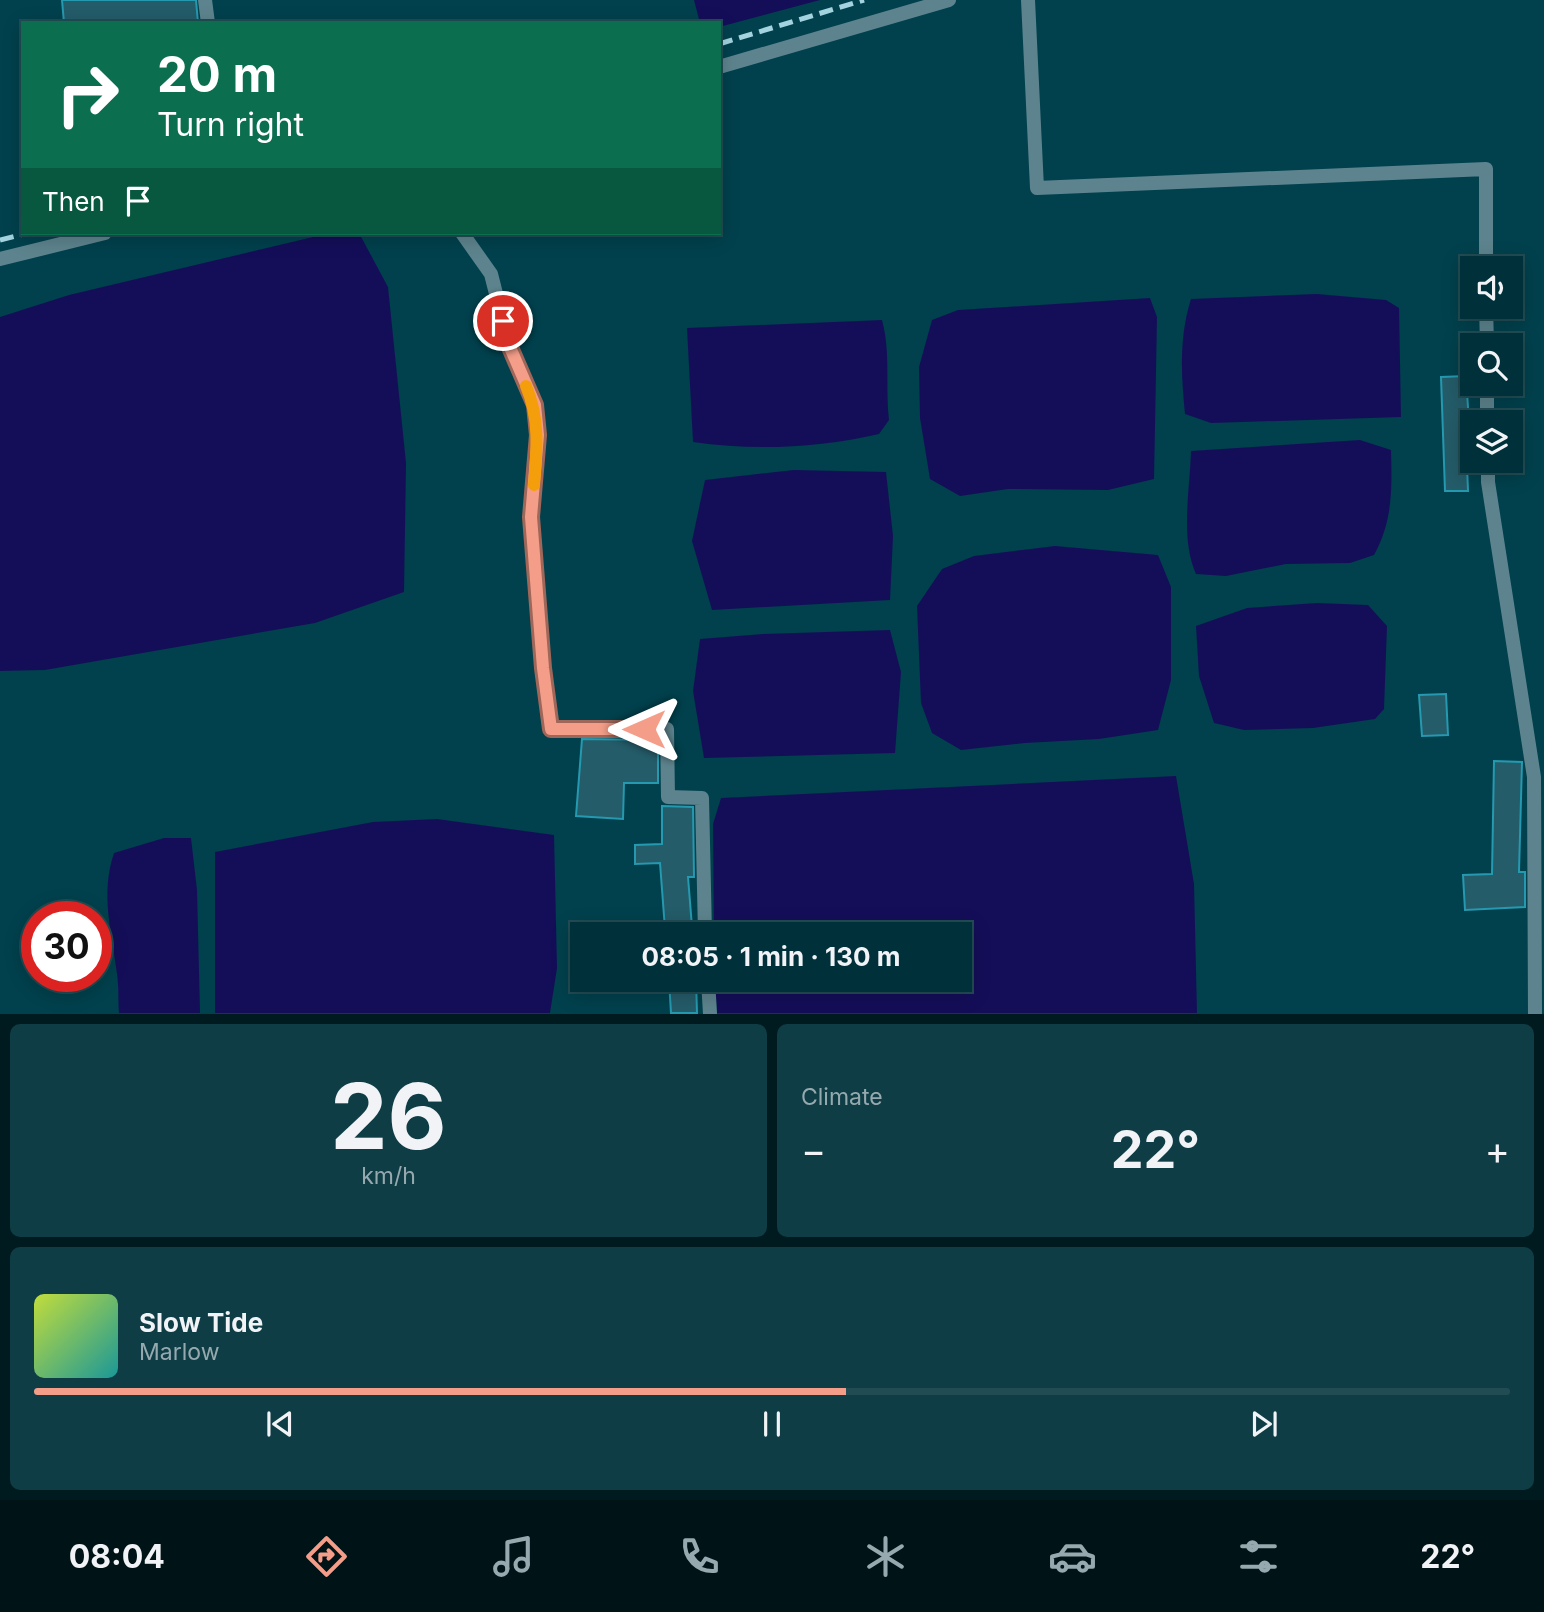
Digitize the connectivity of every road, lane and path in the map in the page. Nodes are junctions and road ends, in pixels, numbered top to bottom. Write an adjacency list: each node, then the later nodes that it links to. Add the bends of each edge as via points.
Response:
1 (205, 0): 4 (street)
2 (948, 0): 5 (street)
3 (1028, 0): 8 (street, via 1038,188 1486,169)
4 (208, 21)
5 (721, 66)
6 (97, 235): 9 (street)
7 (463, 235): 11 (street, via 491,274 509,345 535,405 538,435 531,517 551,729 667,729 668,797 702,798)
8 (1486, 256)
9 (0, 259)
10 (1488, 473): 14 (street, via 1534,777)
11 (705, 922)
12 (709, 992): 13 (street)
13 (710, 1013)
14 (1535, 1013)

